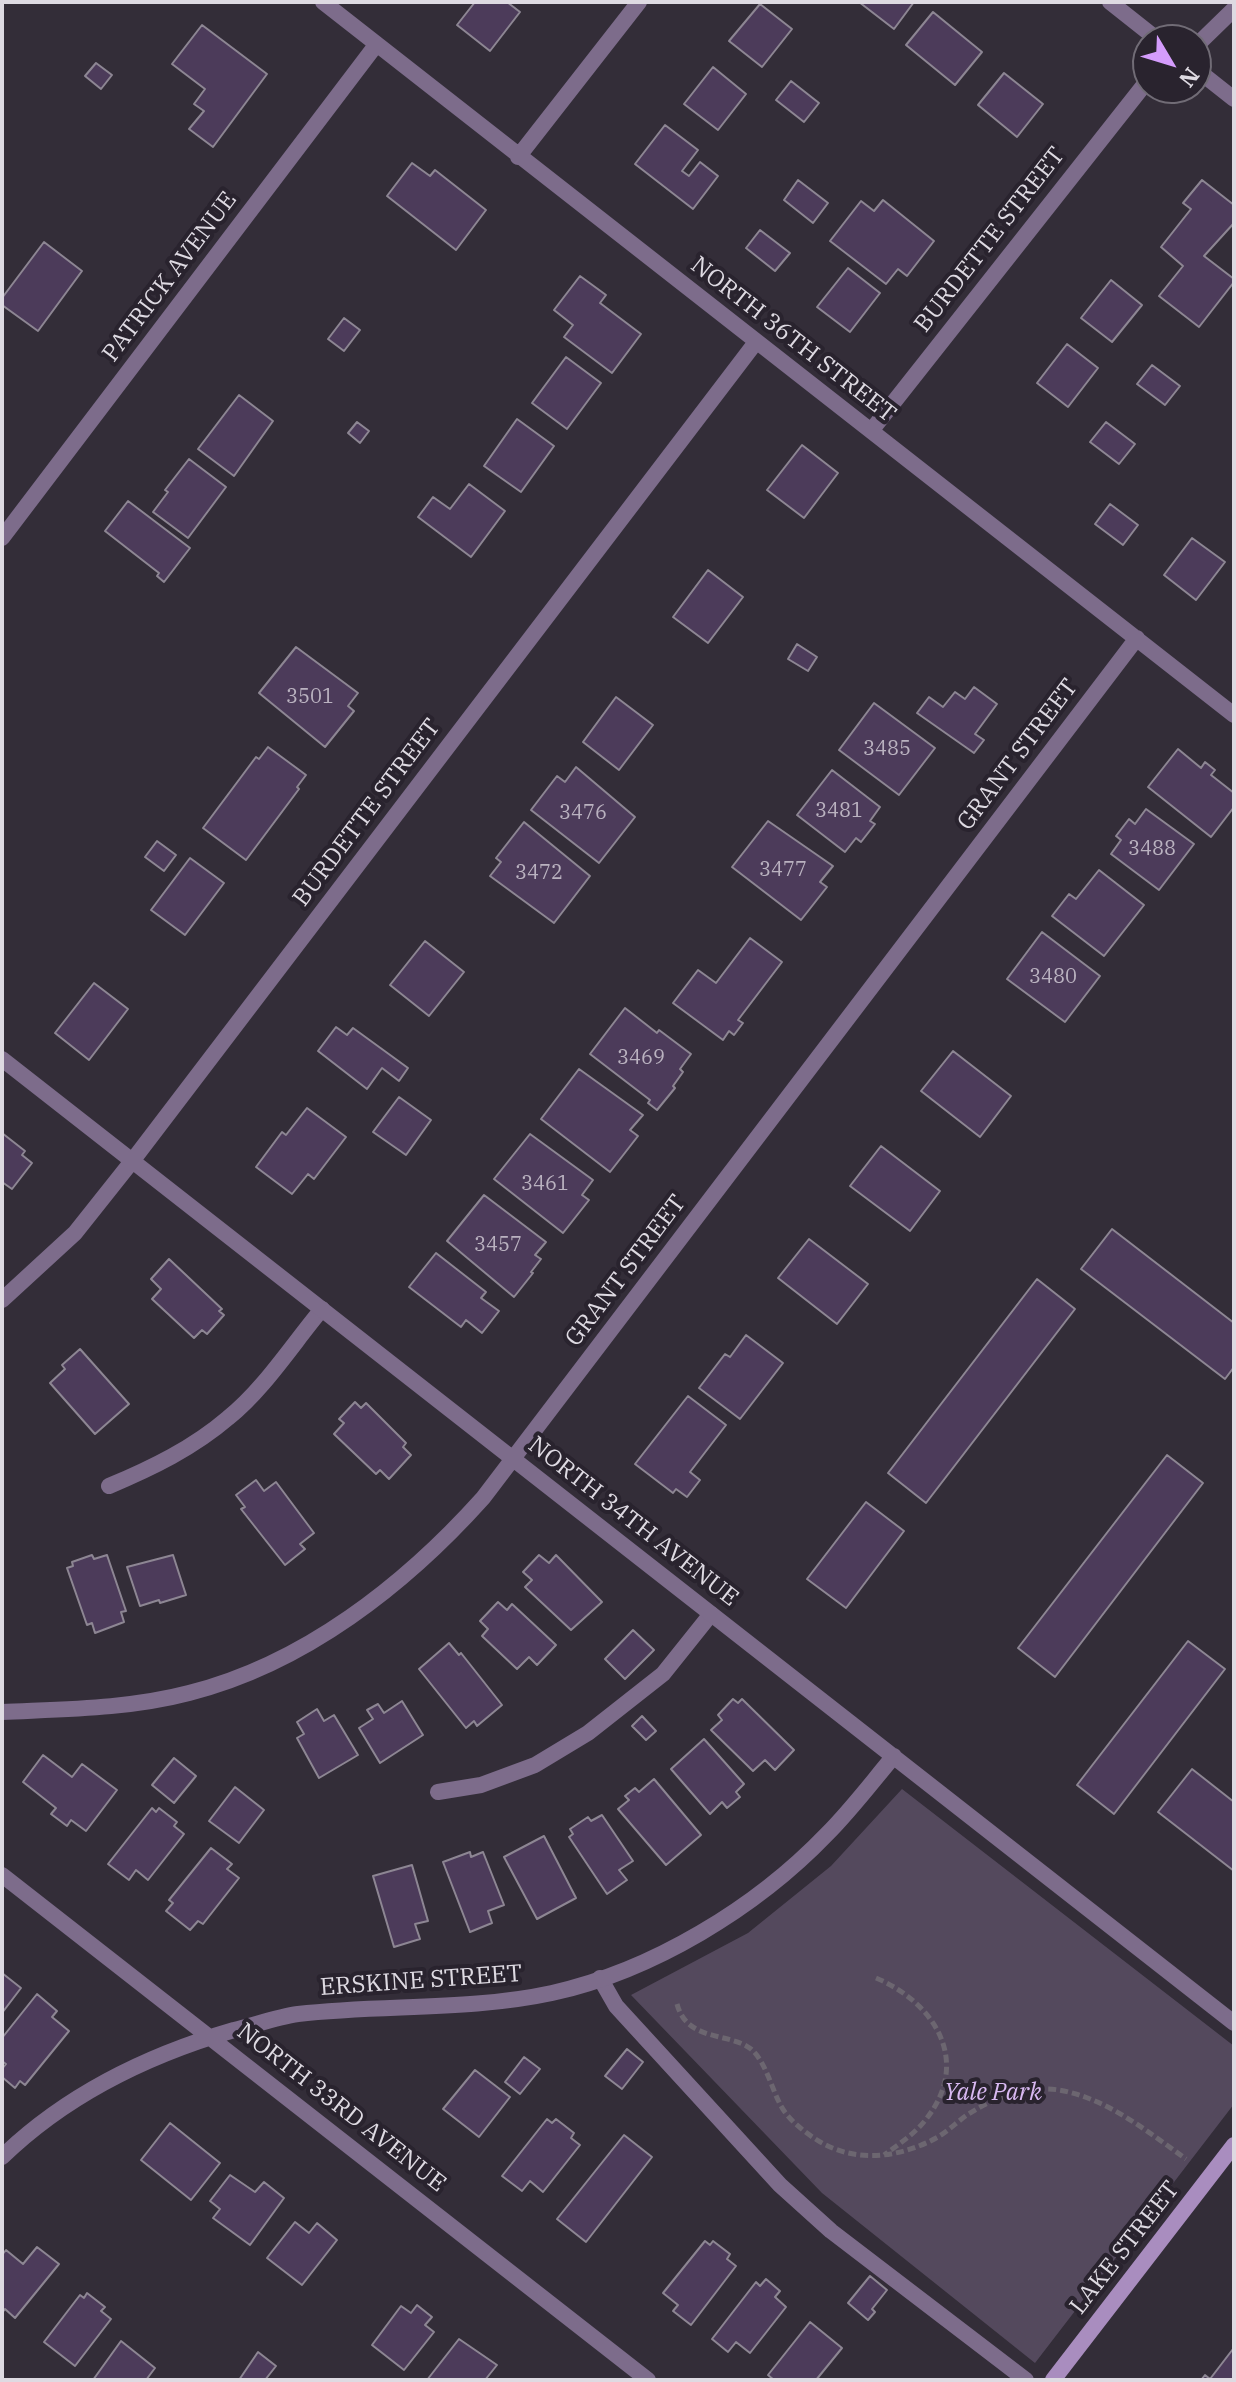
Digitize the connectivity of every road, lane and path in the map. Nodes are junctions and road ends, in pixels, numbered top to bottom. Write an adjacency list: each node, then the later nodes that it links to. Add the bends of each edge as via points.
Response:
1 (323, 2): 7 (street, NORTH 36TH STREET)
2 (639, 2): 11 (street)
3 (1110, 2): 5 (street)
4 (1234, 9): 6 (street)
5 (1138, 24)
6 (1212, 30)
7 (376, 45): 11 (street, NORTH 36TH STREET); 14 (street, PATRICK AVENUE)
8 (1212, 82): 9 (street)
9 (1234, 99)
10 (1132, 100): 13 (street, BURDETTE STREET)
11 (518, 157): 12 (street, NORTH 36TH STREET)
12 (756, 342): 13 (street, NORTH 36TH STREET); 18 (street, BURDETTE STREET)
13 (871, 431): 15 (street, NORTH 36TH STREET)
14 (2, 538)
15 (1137, 638): 16 (street, NORTH 36TH STREET); 21 (street, GRANT STREET)
16 (1231, 707)
17 (2, 1059): 18 (street, NORTH 34TH AVENUE)
18 (133, 1160): 19 (street, BURDETTE STREET, via 75,1233); 20 (street, NORTH 34TH AVENUE)
19 (2, 1300)
20 (322, 1309): 21 (street, NORTH 34TH AVENUE); 22 (street, via 231,1417 162,1463)
21 (513, 1459): 23 (street, NORTH 34TH AVENUE); 24 (street, GRANT STREET, via 460,1524 393,1585 279,1659 190,1693 137,1703)
22 (109, 1486)
23 (711, 1614): 25 (street, NORTH 34TH AVENUE); 26 (street, via 663,1674 588,1733 535,1765 481,1785)
24 (2, 1712)
25 (894, 1756): 28 (street, ERSKINE STREET, via 826,1835 758,1895 678,1946); 31 (street, NORTH 34TH AVENUE)
26 (438, 1792)
27 (2, 1875): 32 (street, NORTH 33RD AVENUE)
28 (600, 1978): 32 (street, ERSKINE STREET, via 494,2004 295,2015); 38 (street, via 616,2006 780,2185 831,2231)
29 (876, 1978): 34 (path, via 897,1987 926,2012 946,2056 946,2078 926,2120)
30 (677, 2004): 34 (path, via 690,2024 704,2033 751,2049 780,2106 818,2141 859,2155)
31 (1234, 2023)
32 (211, 2037): 35 (street, ERSKINE STREET, via 158,2054 110,2079 51,2116); 37 (street, NORTH 33RD AVENUE)
33 (1234, 2145): 39 (main road, LAKE STREET)
34 (883, 2155): 36 (path, via 896,2155 940,2136 1006,2096 1055,2089 1108,2107)
35 (2, 2157)
36 (1186, 2159)
37 (648, 2380)
38 (1026, 2380)
39 (1053, 2380)

